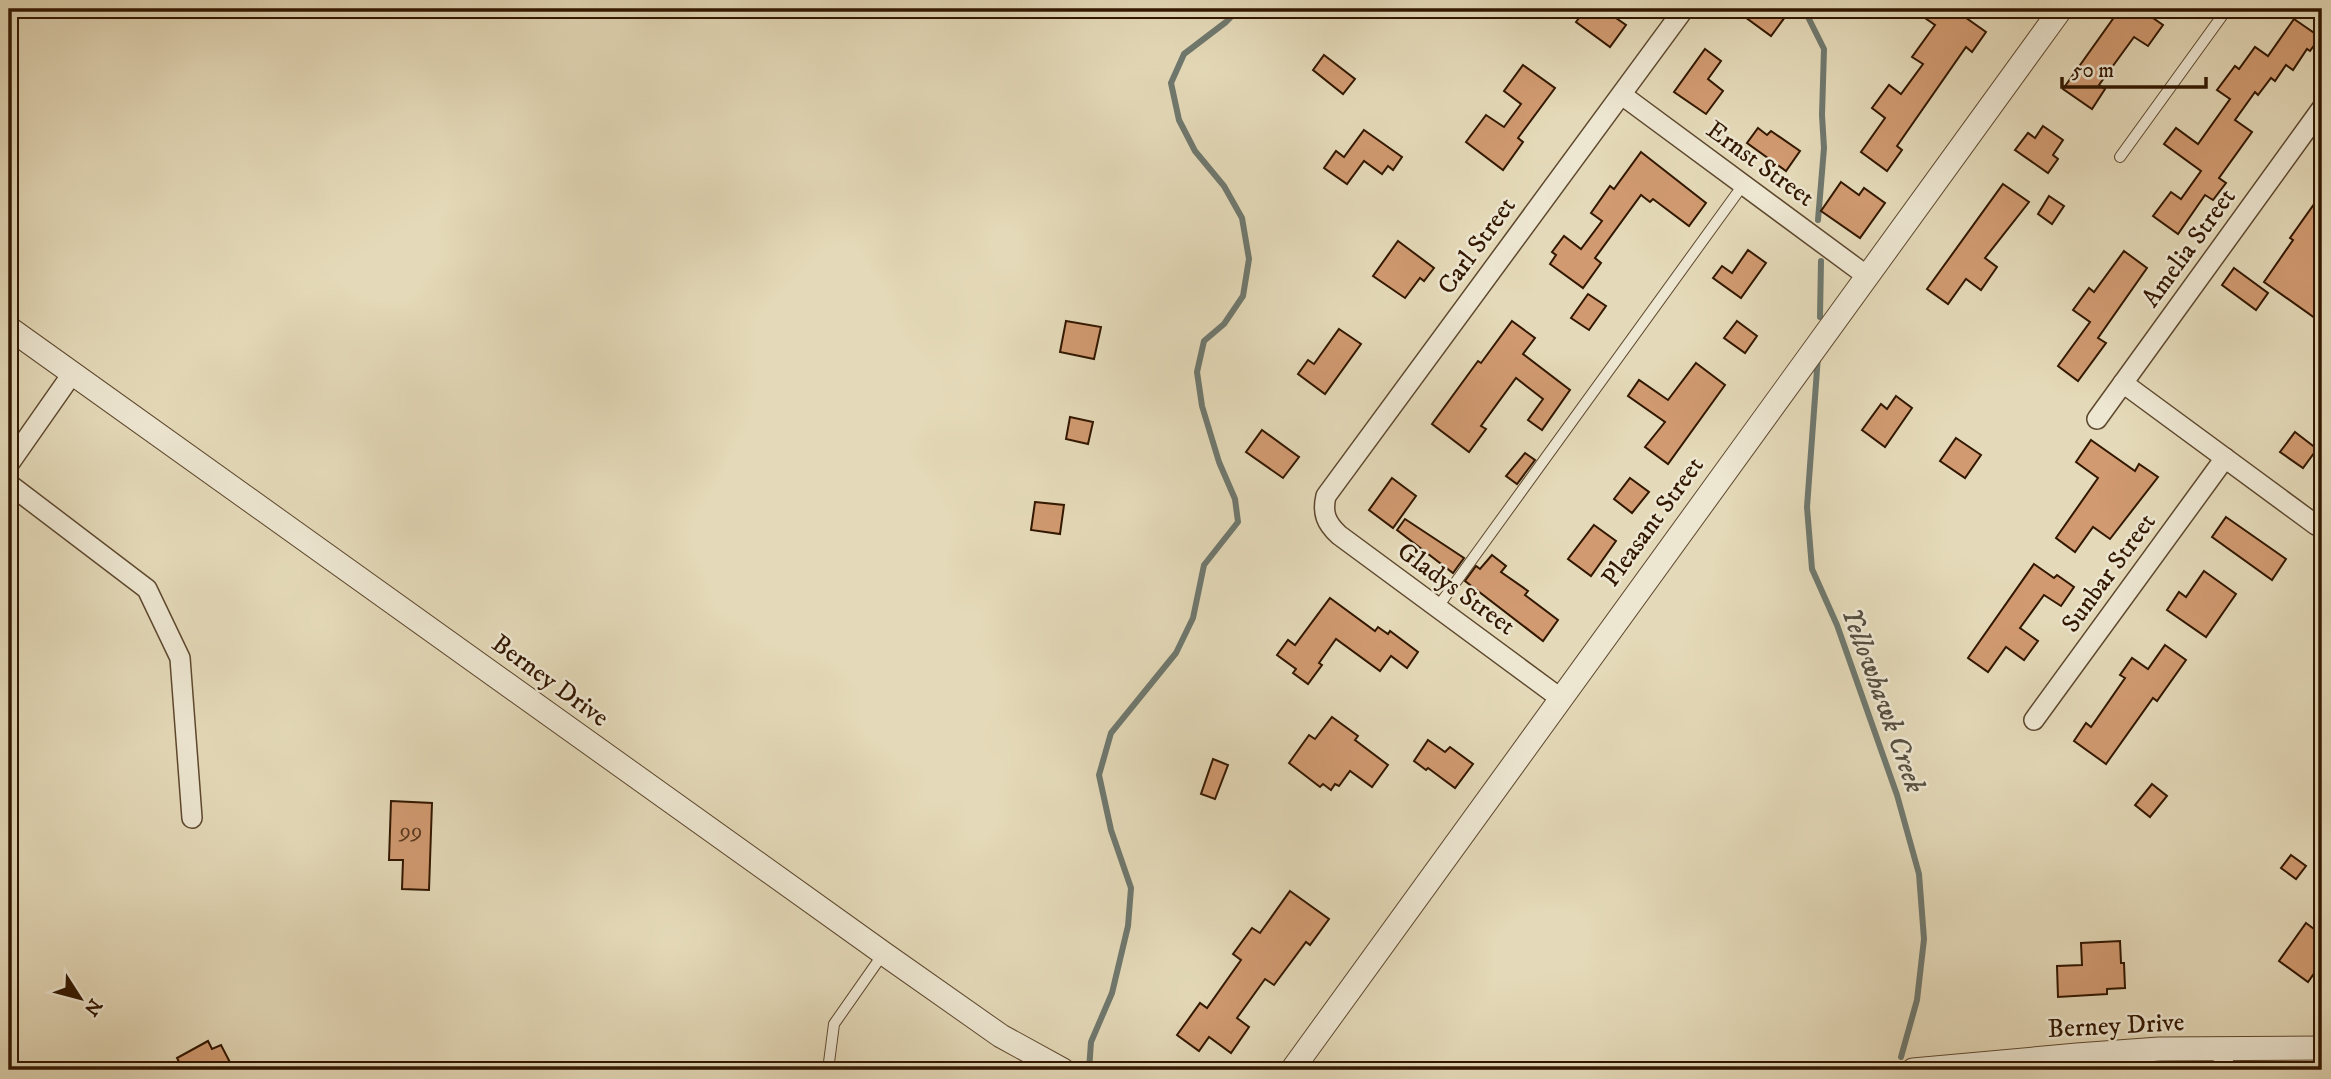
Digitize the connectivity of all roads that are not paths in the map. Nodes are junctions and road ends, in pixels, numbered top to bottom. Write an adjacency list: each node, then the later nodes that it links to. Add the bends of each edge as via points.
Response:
1 (1684, 9): 4 (street, Carl Street)
2 (2062, 9): 8 (street, Pleasant Street)
3 (2227, 9): 6 (lane)
4 (1622, 95): 7 (street, Ernst Street); 16 (street, Carl Street, via 1326,496)
5 (2322, 108): 11 (street, Amelia Street)
6 (2120, 157)
7 (1743, 185): 8 (street, Ernst Street); 18 (lane)
8 (1867, 276): 19 (street, Pleasant Street)
9 (9, 328): 10 (street, Berney Drive)
10 (72, 374): 14 (street); 22 (street, Berney Drive)
11 (2123, 383): 12 (street, Amelia Street); 13 (street)
12 (2098, 419)
13 (2225, 458): 17 (street); 20 (street, Sunbar Street)
14 (9, 464)
15 (9, 484): 21 (street, via 147,589 180,658)
16 (1325, 519): 18 (street, Gladys Street, via 1339,535)
17 (2322, 527)
18 (1437, 608): 19 (street, Gladys Street)
19 (1560, 698): 27 (street, Pleasant Street)
20 (2034, 720)
21 (192, 818)
22 (883, 953): 25 (lane, via 834,1024); 26 (street, Berney Drive, via 1001,1036)
23 (2322, 1048): 24 (street, Berney Drive)
24 (2224, 1060): 28 (street, Berney Drive, via 2159,1049)
25 (828, 1070)
26 (1063, 1070)
27 (1292, 1070)
28 (1913, 1070)

